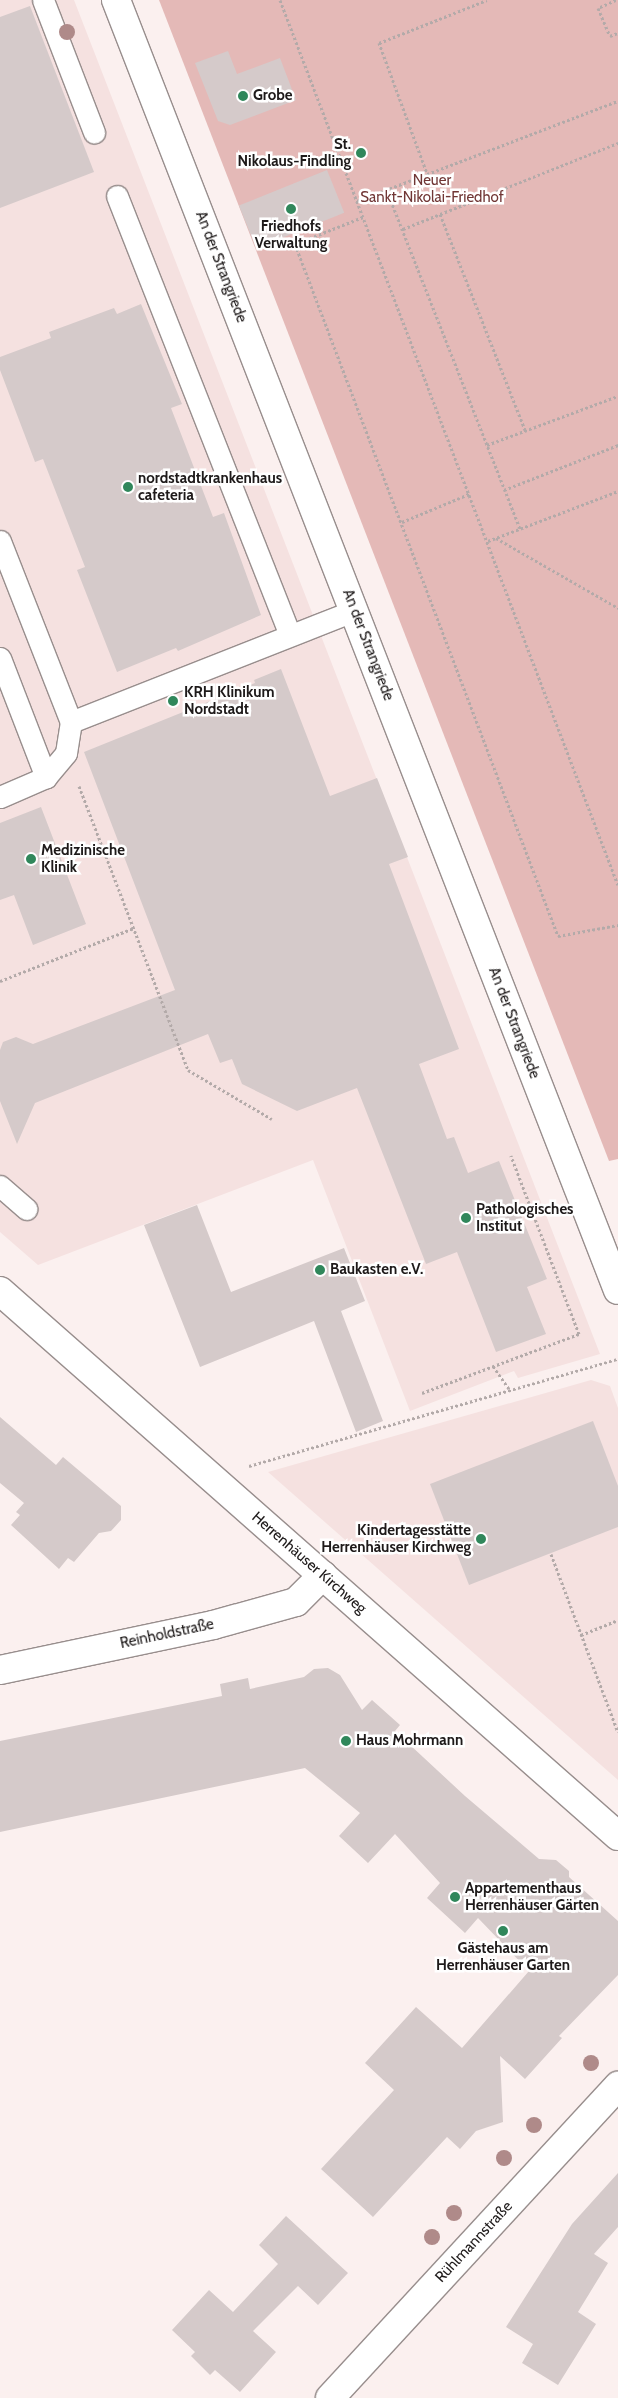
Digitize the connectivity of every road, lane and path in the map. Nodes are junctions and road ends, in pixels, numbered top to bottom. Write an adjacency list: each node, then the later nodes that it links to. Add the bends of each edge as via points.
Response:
1 (43, 0): 8 (lane)
2 (116, 0): 30 (street, An der Strangriede)
3 (280, 0): 13 (path)
4 (487, 0): 10 (path, via 379,43)
5 (616, 0): 6 (path, via 598,8 610,36)
6 (618, 33)
7 (618, 101): 10 (path)
8 (94, 132)
9 (618, 143): 14 (path)
10 (428, 176): 11 (path)
11 (388, 191): 13 (path); 16 (path)
12 (117, 196): 31 (lane)
13 (357, 201): 15 (path)
14 (440, 214): 16 (path); 18 (path)
15 (363, 217): 23 (path); 24 (path, via 295,244)
16 (403, 230): 19 (path)
17 (618, 396): 18 (path)
18 (525, 430): 19 (path)
19 (487, 445): 21 (path)
20 (618, 445): 21 (path)
21 (504, 490): 25 (path)
22 (618, 491): 25 (path)
23 (469, 494): 24 (path); 27 (path)
24 (402, 522): 38 (path, via 558,936)
25 (520, 529): 26 (path)
26 (496, 538): 27 (path); 29 (path)
27 (488, 541): 37 (path)
28 (0, 543): 33 (lane)
29 (618, 608)
30 (354, 610): 31 (lane); 46 (street, An der Strangriede)
31 (290, 635): 33 (lane)
32 (0, 658): 35 (lane)
33 (71, 722): 34 (lane)
34 (66, 753): 35 (lane); 39 (path)
35 (46, 778): 36 (lane)
36 (0, 797)
37 (618, 885)
38 (618, 925)
39 (134, 928): 40 (path); 41 (path, via 188,1070)
40 (0, 981)
41 (272, 1119)
42 (511, 1156): 48 (path, via 579,1334)
43 (0, 1186): 44 (lane)
44 (26, 1209)
45 (0, 1290): 51 (street, Herrenhäuser Kirchweg)
46 (618, 1290)
47 (618, 1359): 49 (path)
48 (493, 1366): 49 (path); 50 (path)
49 (510, 1390): 51 (path)
50 (422, 1393)
51 (211, 1477): 53 (street, Herrenhäuser Kirchweg)
52 (551, 1554): 55 (path)
53 (323, 1575): 56 (street, Reinholdstraße, via 296,1602 212,1625); 58 (street, Herrenhäuser Kirchweg)
54 (618, 1620): 55 (path)
55 (581, 1635): 57 (path)
56 (0, 1670)
57 (618, 1732)
58 (618, 1836)
59 (618, 2086): 60 (street, Rühlmannstraße)
60 (330, 2398)

